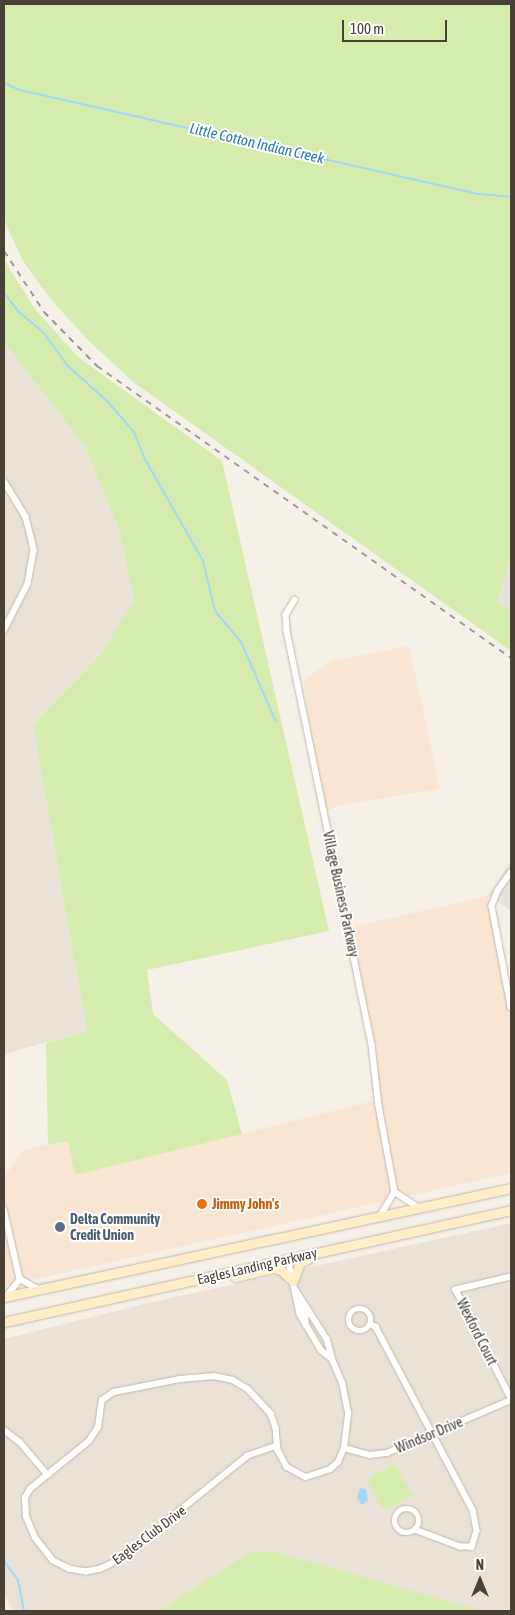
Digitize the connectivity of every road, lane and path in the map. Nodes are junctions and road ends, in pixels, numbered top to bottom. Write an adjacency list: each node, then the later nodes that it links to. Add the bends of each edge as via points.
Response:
1 (4, 482): 3 (street, via 26,517 34,550 28,584)
2 (294, 600): 7 (street, Village Business Parkway, via 286,616 287,631 372,1045)
3 (4, 631)
4 (511, 873): 5 (street, via 492,906)
5 (511, 1007)
6 (511, 1188): 9 (main road, Eagles Landing Parkway)
7 (395, 1192): 9 (street, via 410,1205); 11 (street, via 392,1202)
8 (4, 1208): 15 (street)
9 (420, 1208): 11 (main road, Eagles Landing Parkway)
10 (511, 1210): 12 (main road, Eagles Landing Parkway)
11 (379, 1217): 18 (main road, Eagles Landing Parkway)
12 (325, 1250): 13 (main road, Eagles Landing Parkway); 17 (main road, via 300,1263)
13 (288, 1258): 16 (main road, Eagles Landing Parkway); 17 (street)
14 (511, 1276): 23 (street, Wexford Court, via 456,1290)
15 (20, 1279): 18 (street); 19 (street)
16 (170, 1285): 17 (main road, via 207,1282 273,1268 281,1270); 20 (main road, Eagles Landing Parkway)
17 (294, 1288): 22 (street, via 327,1340); 22 (street, via 306,1314 306,1326 321,1350)
18 (40, 1291): 19 (main road, Eagles Landing Parkway)
19 (5, 1297)
20 (4, 1322)
21 (371, 1324): 21 (street, via 371,1317 364,1310 357,1309 350,1316 351,1326 356,1331 366,1330); 25 (street, via 376,1327)
22 (332, 1359): 27 (street, via 347,1402)
23 (511, 1399): 25 (street, Windsor Drive)
24 (4, 1430): 28 (street, via 20,1442)
25 (433, 1434): 27 (street, Windsor Drive, via 387,1453 370,1455); 29 (street, via 473,1510 477,1532 472,1547 460,1547)
26 (277, 1446): 27 (street, Eagles Club Drive, via 287,1467 306,1477 330,1469 338,1462); 28 (street, Eagles Club Drive, via 271,1414 248,1389 233,1380 214,1376 180,1379 114,1392 102,1400 98,1427 89,1441); 28 (street, Eagles Club Drive, via 248,1456 118,1561 86,1572 69,1569 53,1561 35,1538 26,1517 25,1498 30,1489)
27 (344, 1448)
28 (48, 1475)
29 (415, 1530): 29 (street, via 419,1524 416,1513 409,1509 398,1513 395,1520 397,1528 407,1533)

